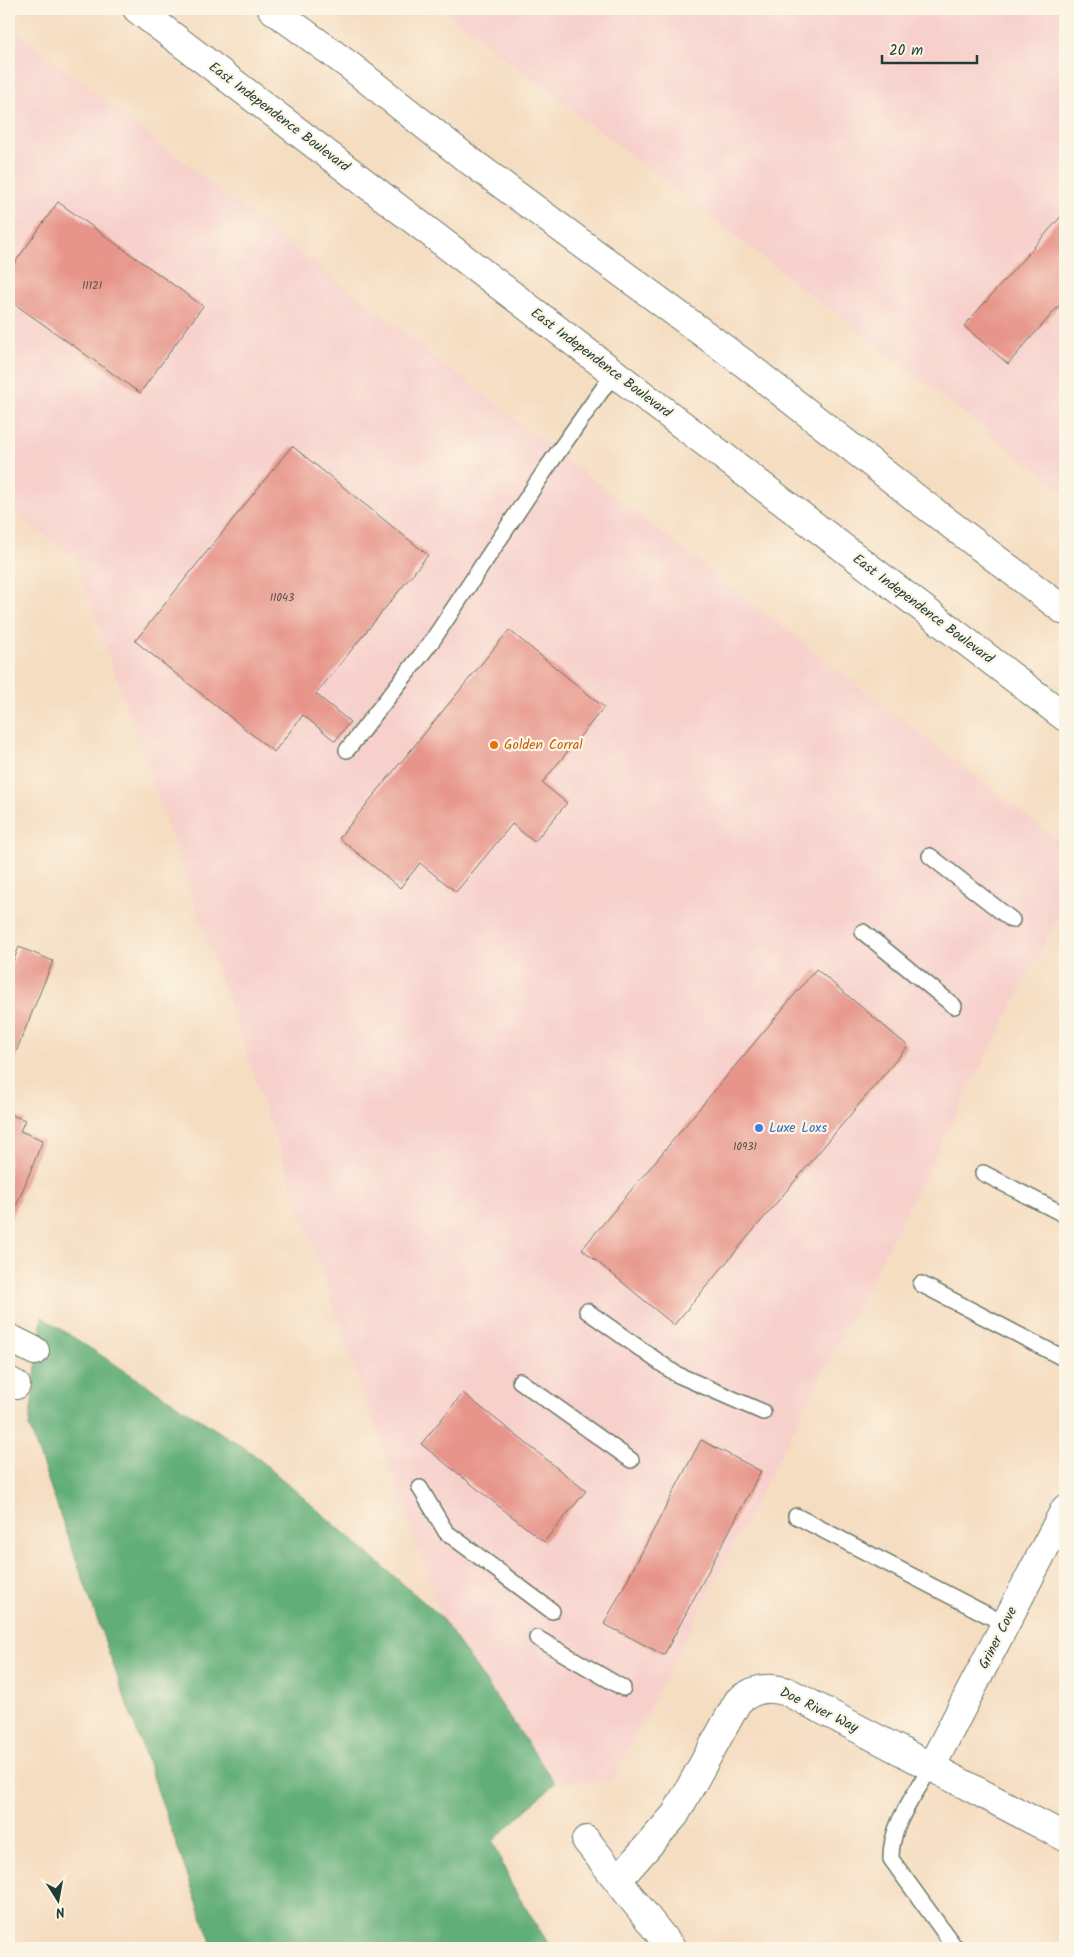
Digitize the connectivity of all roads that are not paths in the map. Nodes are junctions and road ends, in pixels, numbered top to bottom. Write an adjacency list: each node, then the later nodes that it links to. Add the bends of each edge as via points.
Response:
1 (137, 9): 3 (main road, East Independence Boulevard)
2 (272, 9): 4 (main road, via 466,158 749,366)
3 (614, 373): 5 (main road, East Independence Boulevard); 6 (lane, via 432,641)
4 (1065, 611)
5 (1065, 717)
6 (347, 750)
7 (930, 856): 8 (lane)
8 (1012, 920)
9 (863, 932): 10 (lane)
10 (954, 1006)
11 (983, 1173): 12 (lane)
12 (1065, 1215)
13 (921, 1284): 17 (lane)
14 (587, 1311): 19 (lane, via 676,1374)
15 (9, 1338): 16 (main road)
16 (36, 1351)
17 (1065, 1359)
18 (520, 1382): 20 (lane)
19 (762, 1412)
20 (631, 1460)
21 (420, 1488): 24 (lane, via 446,1532)
22 (1065, 1509): 25 (main road, Griner Cove)
23 (796, 1516): 25 (lane)
24 (552, 1610)
25 (1006, 1624): 28 (main road, Griner Cove)
26 (537, 1638): 27 (lane)
27 (623, 1688)
28 (931, 1767): 29 (main road, Doe River Way); 31 (main road, Doe River Way, via 788,1692 760,1688 738,1701 675,1816); 33 (lane, via 895,1830 891,1859)
29 (1065, 1836)
30 (586, 1840): 31 (main road)
31 (618, 1880): 32 (main road)
32 (671, 1948)
33 (958, 1948)

